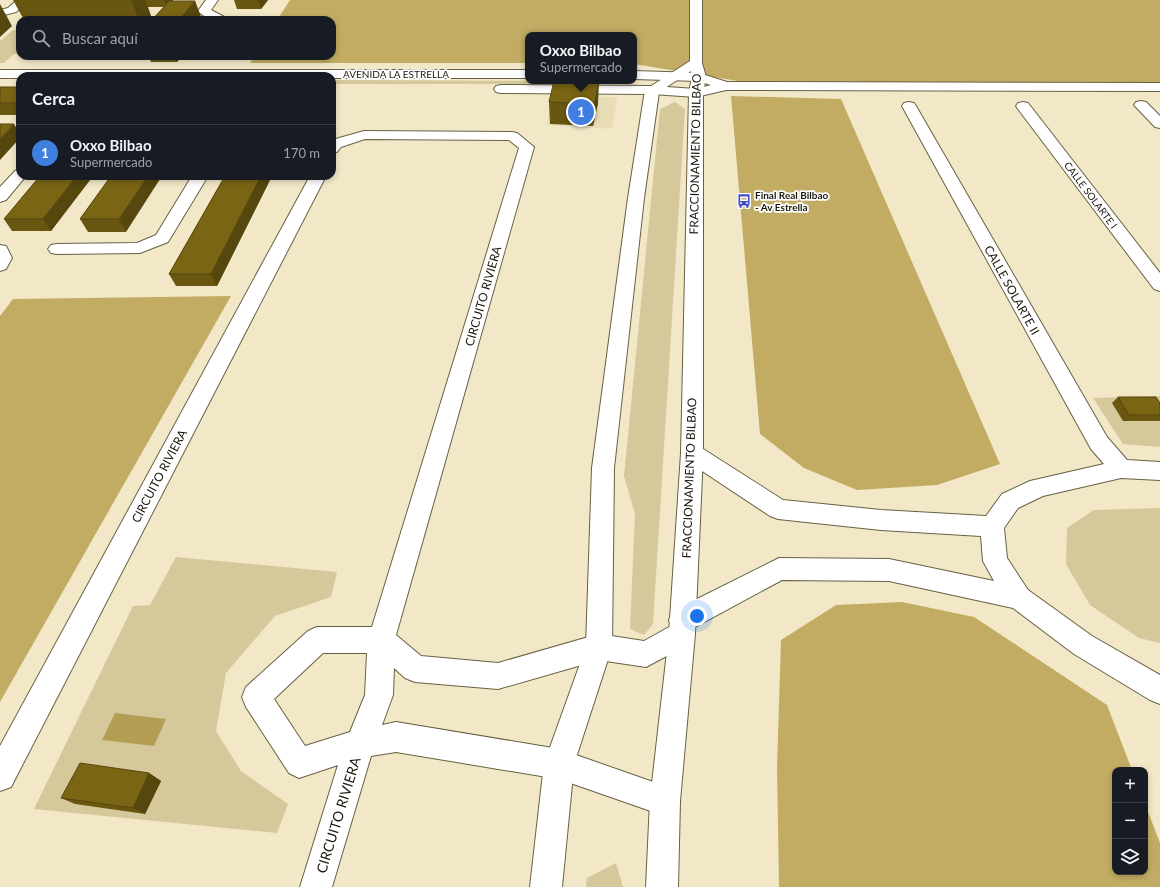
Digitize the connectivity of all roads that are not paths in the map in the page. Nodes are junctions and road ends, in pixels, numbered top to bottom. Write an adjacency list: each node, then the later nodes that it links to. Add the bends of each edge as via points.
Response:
1 (24, 0): 4 (street, via 12,10)
2 (212, 0): 5 (street, via 204,11)
3 (696, 0): 12 (street, FRACCIONAMIENTO BILBAO)
4 (0, 13)
5 (215, 16)
6 (104, 72): 9 (street, AVENIDA LA ESTRELLA, via 203,66)
7 (1, 74): 8 (street, AVENIDA LA ESTRELLA)
8 (16, 74)
9 (525, 74)
10 (637, 74): 11 (street)
11 (678, 75): 12 (street); 15 (street, FRACCIONAMIENTO BILBAO)
12 (697, 78): 13 (street, via 726,86); 15 (street); 29 (street, FRACCIONAMIENTO BILBAO)
13 (1160, 87)
14 (484, 89): 15 (street)
15 (652, 90): 36 (street, via 603,468)
16 (1141, 105): 19 (street)
17 (909, 106): 30 (street, CALLE SOLARTE II, via 1099,443)
18 (1023, 106): 28 (street, CALLE SOLARTE I)
19 (1160, 124)
20 (336, 144): 35 (street, CIRCUITO RIVIERA, via 364,135 512,136 527,148)
21 (16, 179): 24 (street)
22 (198, 180): 25 (street, via 162,238 140,248)
23 (316, 180): 40 (street, CIRCUITO RIVIERA)
24 (0, 197)
25 (57, 249)
26 (0, 250): 27 (street, via 3,258)
27 (0, 265)
28 (1160, 285)
29 (692, 453): 32 (street, via 778,509 881,520); 34 (street, FRACCIONAMIENTO BILBAO)
30 (1121, 469): 31 (street); 32 (street, via 1038,488 1010,501)
31 (1160, 471)
32 (992, 526): 33 (street, via 995,561)
33 (1019, 598): 34 (street, via 889,570 779,569); 37 (street, via 1083,645)
34 (682, 627): 36 (street, via 646,654); 41 (street, FRACCIONAMIENTO BILBAO)
35 (381, 640): 36 (street, via 415,670 498,676); 38 (street, CIRCUITO RIVIERA, via 379,696); 38 (street, CIRCUITO RIVIERA, via 317,640 256,697 300,763)
36 (599, 646): 39 (street)
37 (1160, 690)
38 (360, 743): 39 (street, CIRCUITO RIVIERA, via 396,737); 42 (street, CIRCUITO RIVIERA)
39 (560, 764): 41 (street, CIRCUITO RIVIERA); 43 (street)
40 (0, 776)
41 (665, 801): 44 (street, FRACCIONAMIENTO BILBAO)
42 (316, 887)
43 (546, 887)
44 (662, 887)

